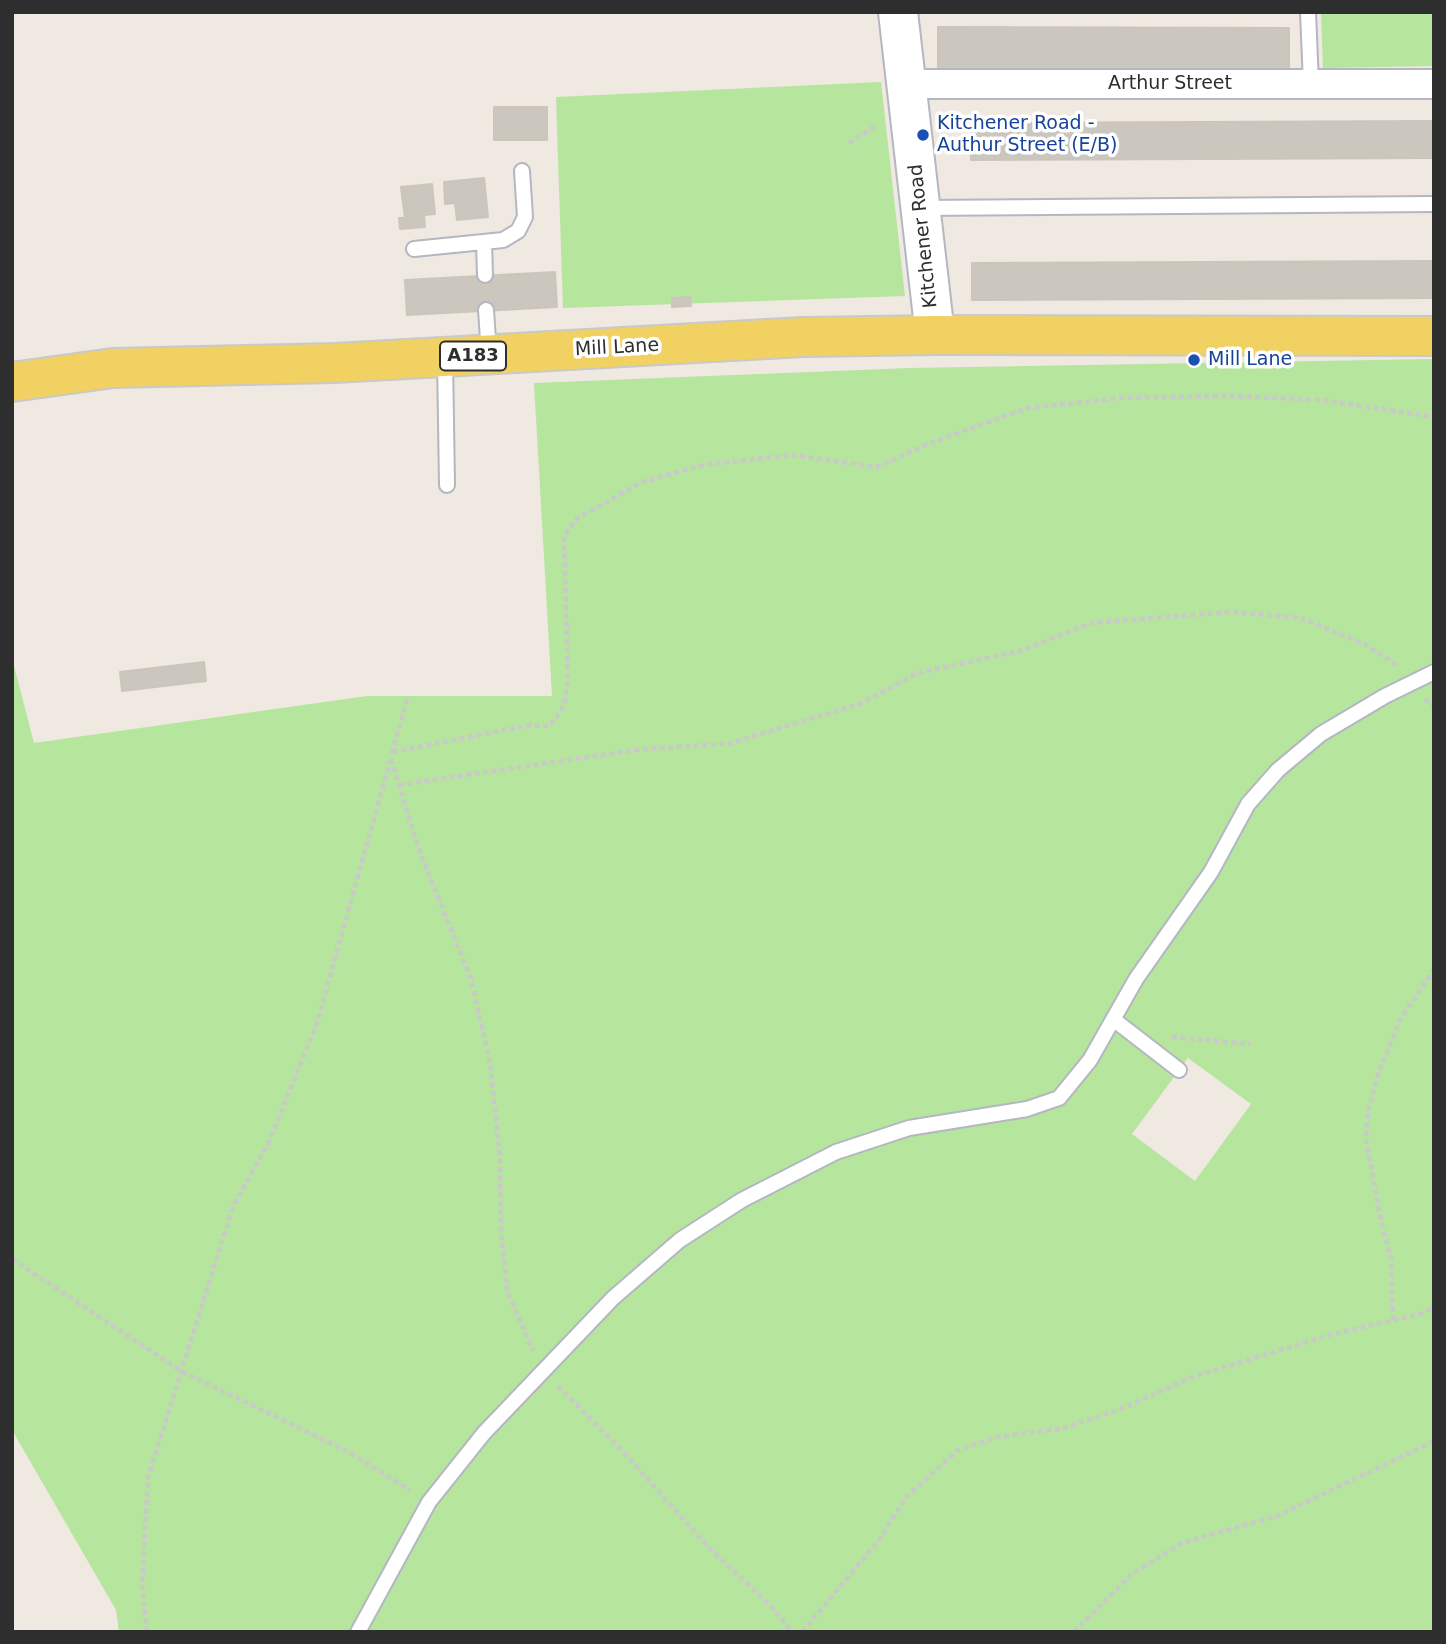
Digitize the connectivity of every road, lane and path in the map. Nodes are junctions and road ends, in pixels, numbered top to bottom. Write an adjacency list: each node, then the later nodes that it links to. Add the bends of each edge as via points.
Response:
1 (898, 12): 3 (street, Kitchener Road)
2 (1308, 12): 4 (lane)
3 (907, 84): 4 (street, Arthur Street); 8 (street, Kitchener Road)
4 (1311, 84): 5 (street, Arthur Street)
5 (1434, 84)
6 (522, 171): 9 (lane, via 522,224 503,240)
7 (1434, 204): 8 (lane)
8 (920, 208): 13 (street, Kitchener Road)
9 (484, 243): 10 (lane); 11 (lane)
10 (414, 250)
11 (485, 275)
12 (486, 310): 15 (lane)
13 (935, 335): 14 (main road, Mill Lane / A183); 15 (main road, Mill Lane / A183)
14 (1434, 336)
15 (489, 355): 16 (main road, Mill Lane / A183)
16 (445, 357): 17 (main road, Mill Lane / A183, via 113,369); 19 (lane)
17 (12, 382)
18 (1434, 417): 24 (path, via 1322,400 1121,398 1028,408 876,467 792,455 703,465 642,482 575,520 564,536 568,679 564,706 550,726 530,724)
19 (447, 485)
20 (1434, 673): 21 (lane)
21 (1411, 683): 23 (path); 26 (path, via 1396,664 1364,644 1301,618 1231,612 1091,622 1020,651 918,673 859,704 732,743 636,750); 28 (lane, via 1321,734 1278,770 1248,804 1211,872)
22 (408, 696): 24 (path)
23 (1434, 708)
24 (393, 752): 25 (path)
25 (391, 759): 26 (path); 35 (path, via 317,1023 268,1144 233,1206)
26 (399, 785): 36 (path, via 418,847 471,979 491,1062 508,1290)
27 (1434, 969): 34 (path, via 1400,1020 1368,1112 1366,1140 1391,1257)
28 (1113, 1019): 29 (lane); 36 (lane, via 1090,1060 1059,1098 1027,1109 909,1128 836,1152 743,1200 671,1248 613,1298)
29 (1138, 1040): 30 (path, via 1167,1036); 31 (lane)
30 (1251, 1044)
31 (1179, 1070)
32 (12, 1259): 35 (path)
33 (1434, 1308): 34 (path)
34 (1393, 1320): 42 (path, via 1192,1377 1064,1428 997,1437 958,1450 907,1496 879,1540)
35 (181, 1371): 38 (path, via 345,1450); 39 (path, via 148,1478 142,1585)
36 (542, 1372): 38 (lane, via 484,1433); 41 (path)
37 (1434, 1441): 43 (path, via 1277,1516 1182,1543 1133,1573)
38 (429, 1502): 40 (lane)
39 (147, 1632)
40 (358, 1632)
41 (792, 1632)
42 (802, 1632)
43 (1074, 1632)

